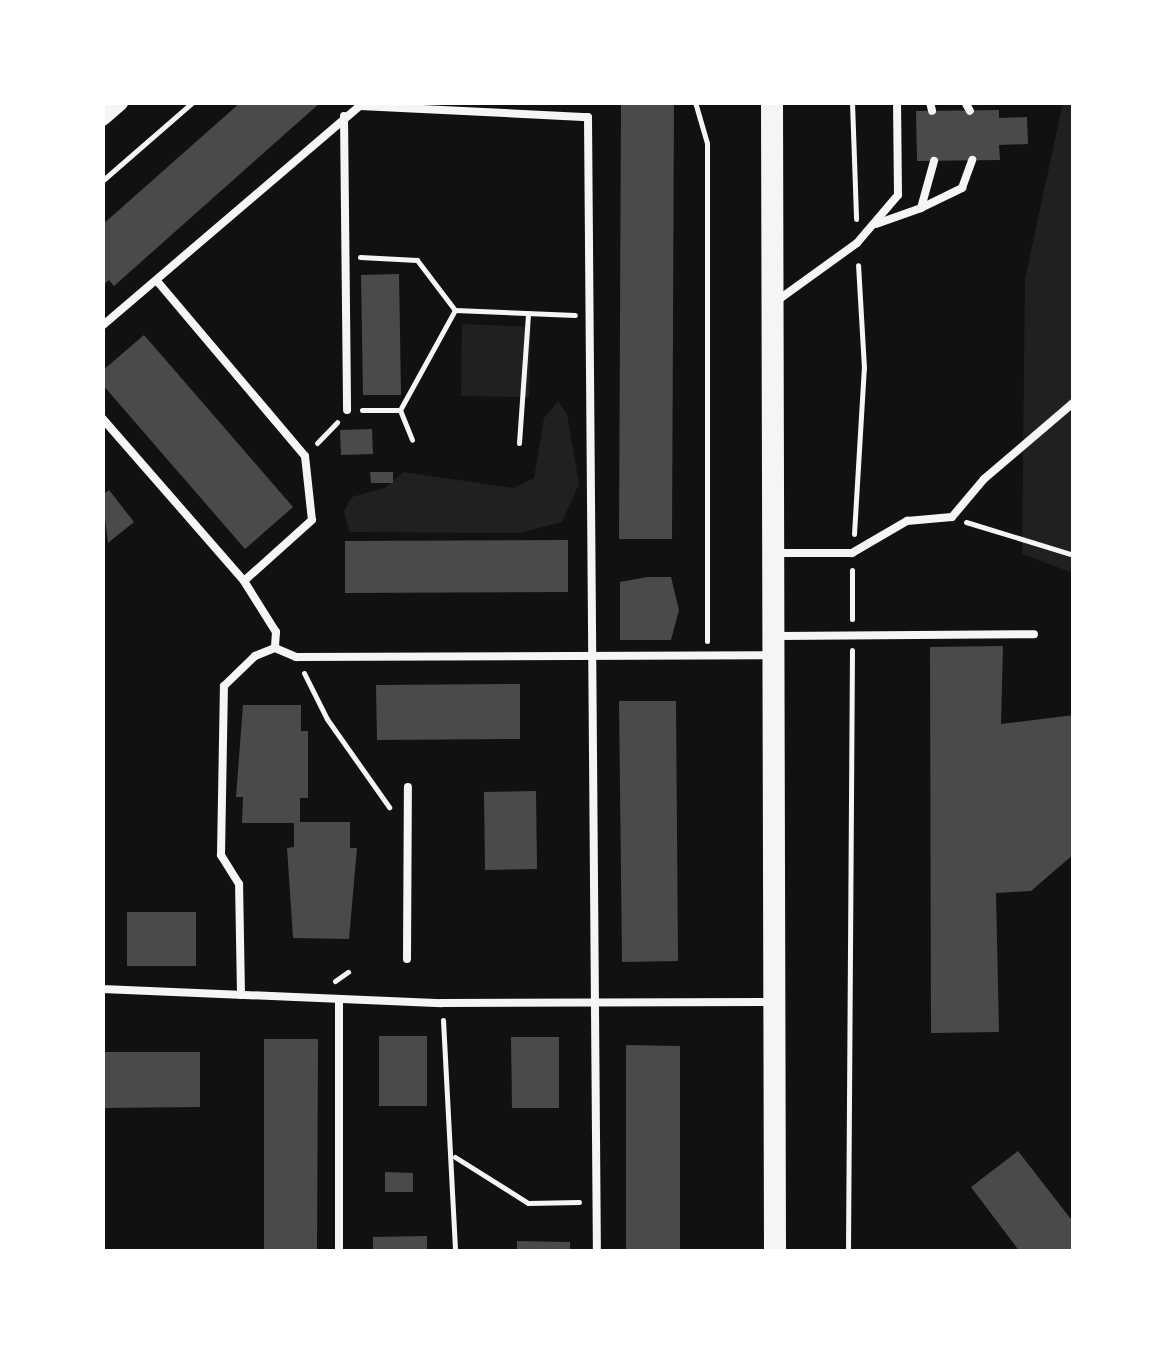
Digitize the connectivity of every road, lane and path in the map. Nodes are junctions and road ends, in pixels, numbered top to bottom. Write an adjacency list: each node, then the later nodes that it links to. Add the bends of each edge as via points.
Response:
1 (119, 102): 9 (street)
2 (193, 102): 12 (path)
3 (695, 102): 39 (path, via 706,143)
4 (772, 102): 18 (main road)
5 (852, 102): 15 (path)
6 (897, 102): 14 (lane, via 898,195)
7 (359, 104): 8 (lane); 21 (lane, via 588,117)
8 (344, 116): 16 (lane); 17 (lane)
9 (102, 117)
10 (972, 160): 13 (lane, via 962,188)
11 (934, 161): 13 (lane)
12 (102, 181)
13 (921, 208): 14 (lane)
14 (876, 224): 15 (lane)
15 (857, 243): 18 (lane); 32 (path, via 864,368)
16 (348, 256): 19 (path, via 416,260); 24 (lane)
17 (157, 282): 22 (lane); 29 (lane)
18 (774, 302): 31 (main road)
19 (456, 310): 20 (path); 25 (path)
20 (528, 313): 21 (path); 28 (path)
21 (588, 316): 40 (lane)
22 (102, 326)
23 (1074, 402): 30 (lane, via 984,479)
24 (347, 410): 25 (path); 29 (path)
25 (400, 410): 27 (path)
26 (102, 418): 34 (lane)
27 (412, 440)
28 (520, 443)
29 (305, 456): 34 (lane, via 312,520)
30 (952, 518): 32 (lane, via 907,521); 33 (path)
31 (775, 553): 32 (lane); 37 (main road)
32 (852, 553): 35 (path)
33 (1074, 555)
34 (244, 580): 38 (lane, via 276,632)
35 (852, 631): 36 (lane); 37 (lane); 57 (path)
36 (1034, 634)
37 (776, 646): 39 (lane); 48 (main road)
38 (275, 648): 41 (lane); 46 (lane, via 255,656 224,686 221,855 239,884)
39 (707, 654): 40 (lane)
40 (592, 656): 41 (lane); 50 (lane)
41 (296, 657): 43 (path, via 327,719)
42 (408, 787): 43 (lane)
43 (408, 834): 44 (lane)
44 (407, 959)
45 (102, 989): 46 (lane)
46 (241, 995): 47 (lane)
47 (339, 999): 49 (lane); 53 (lane)
48 (774, 1002): 50 (lane); 56 (main road)
49 (442, 1003): 50 (lane); 51 (path)
50 (595, 1005): 52 (lane)
51 (455, 1157): 52 (path, via 528,1202); 54 (path)
52 (598, 1202): 55 (lane)
53 (339, 1252)
54 (455, 1252)
55 (597, 1252)
56 (774, 1252)
57 (848, 1252)

